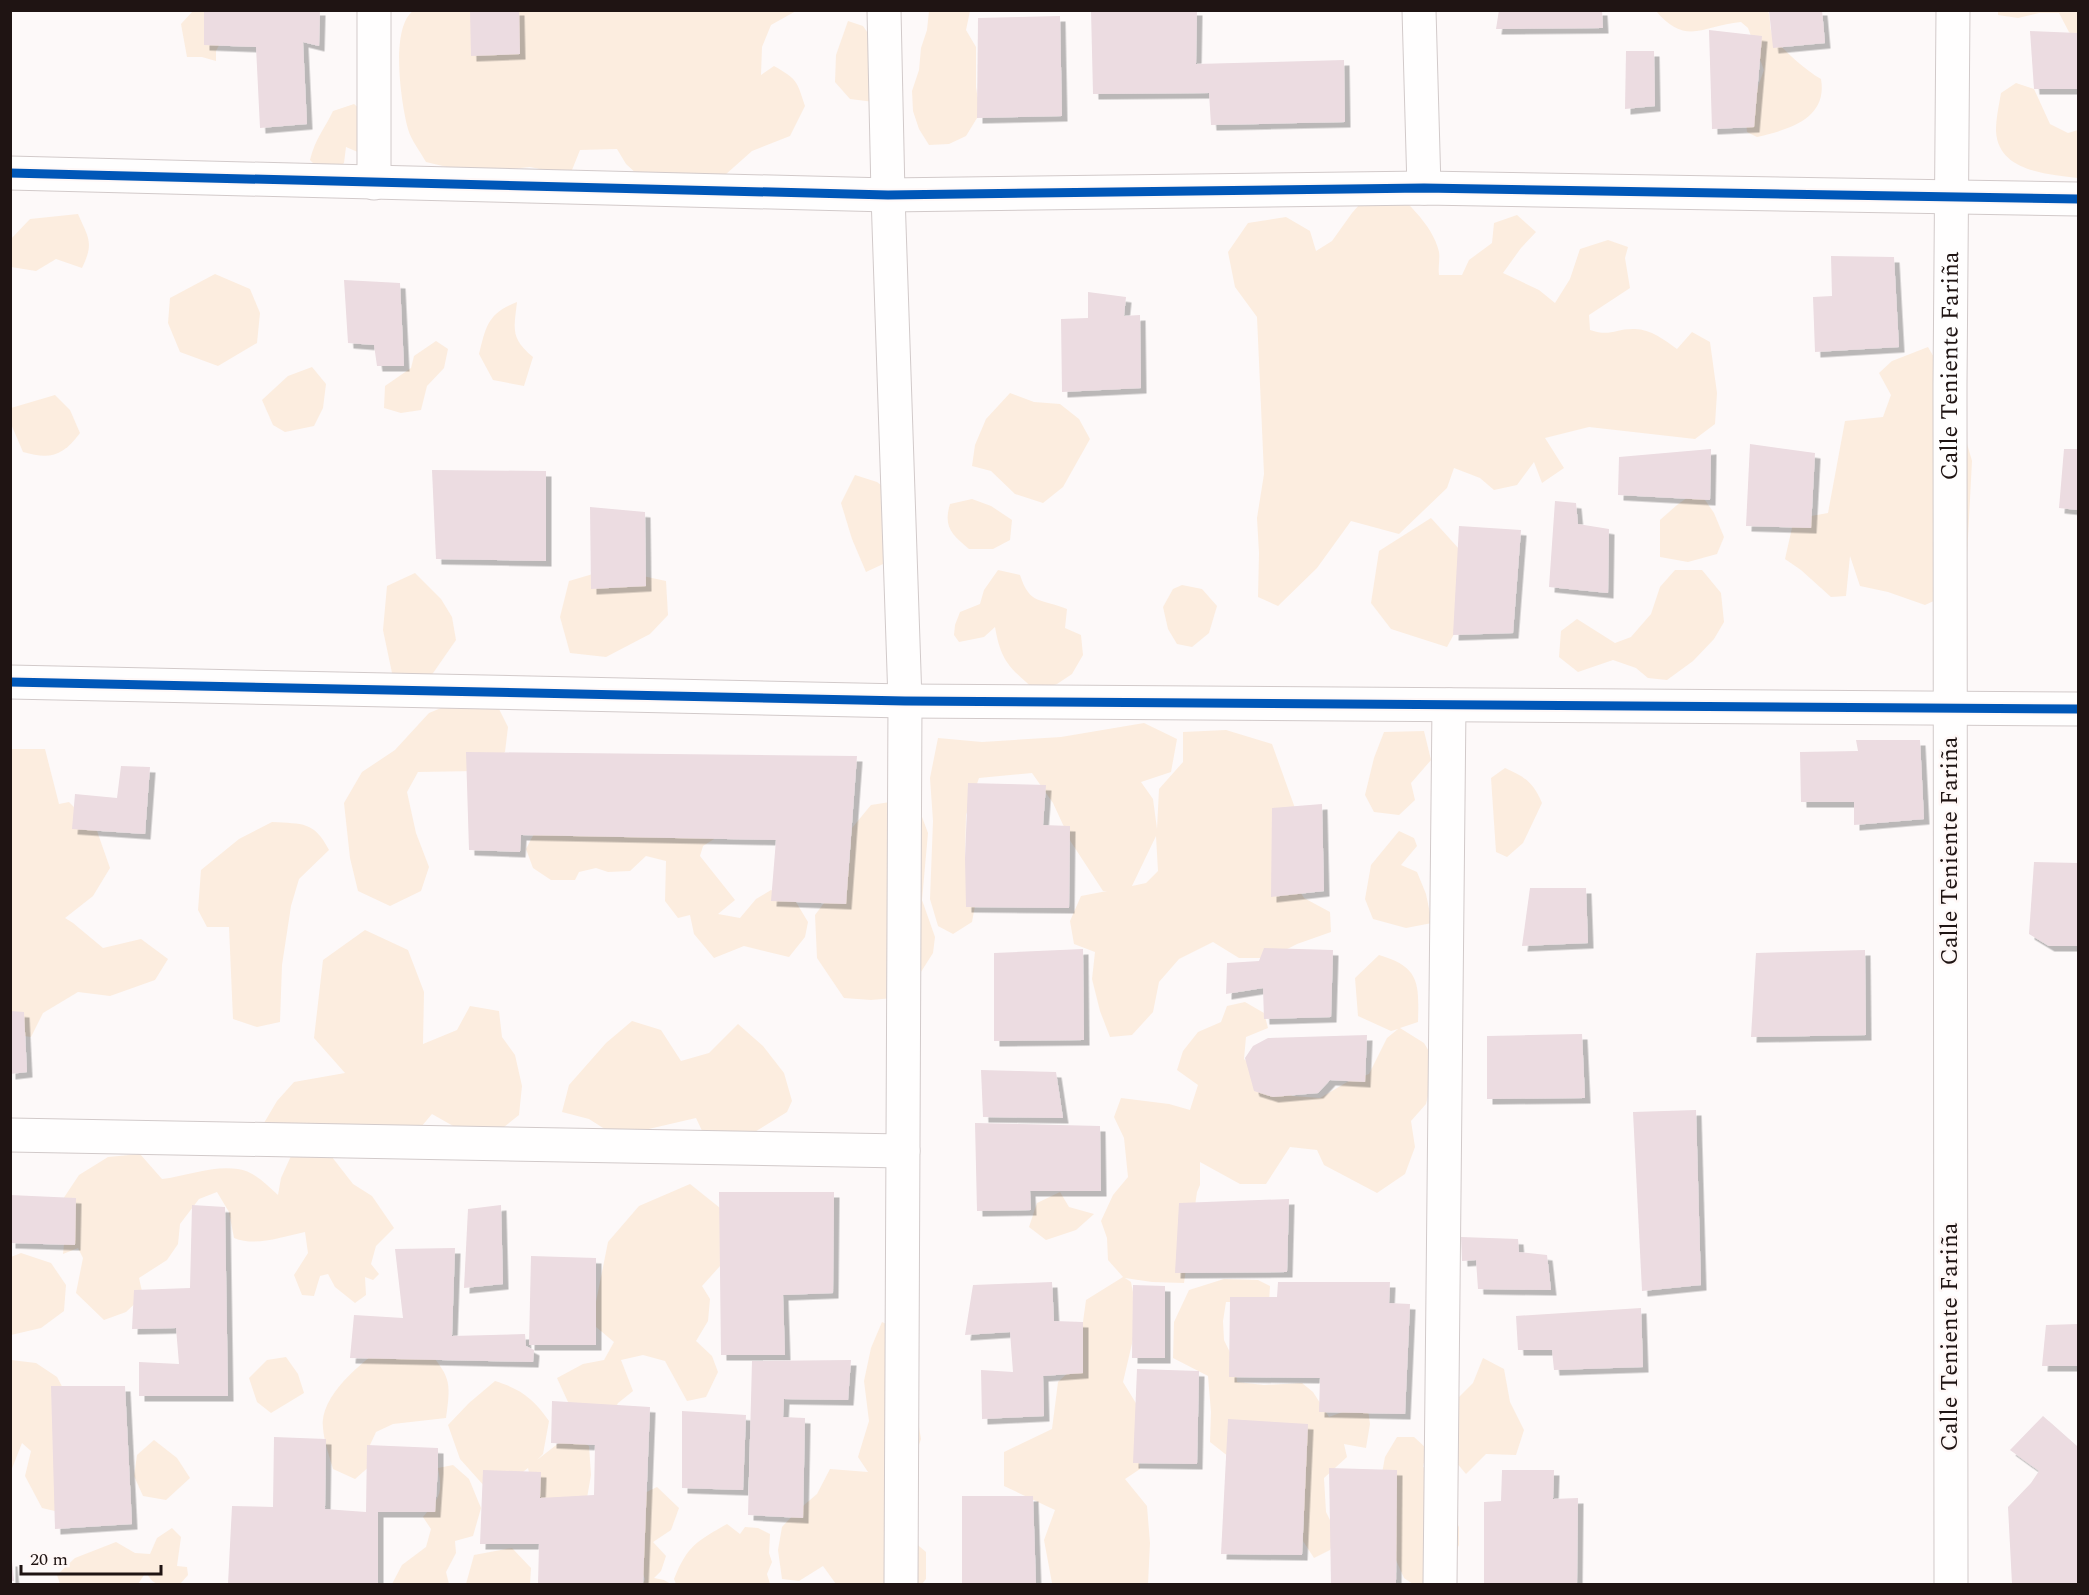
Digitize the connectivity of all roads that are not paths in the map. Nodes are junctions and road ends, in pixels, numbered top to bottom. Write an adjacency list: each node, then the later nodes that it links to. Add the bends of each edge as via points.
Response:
1 (374, 10): 6 (street)
2 (884, 10): 8 (street)
3 (1419, 10): 7 (street)
4 (1953, 10): 9 (street, Calle Teniente Fariña)
5 (10, 173): 6 (street)
6 (374, 183): 8 (street)
7 (1424, 188): 8 (street); 9 (street)
8 (888, 195): 12 (street)
9 (1953, 198): 10 (street); 14 (street, Calle Teniente Fariña)
10 (2079, 199)
11 (10, 682): 12 (street)
12 (905, 701): 13 (street); 17 (street)
13 (1449, 705): 14 (street); 19 (street)
14 (1950, 708): 15 (street); 20 (street, Calle Teniente Fariña)
15 (2079, 709)
16 (10, 1135): 17 (street)
17 (903, 1151): 18 (street)
18 (901, 1584)
19 (1440, 1584)
20 (1951, 1584)

